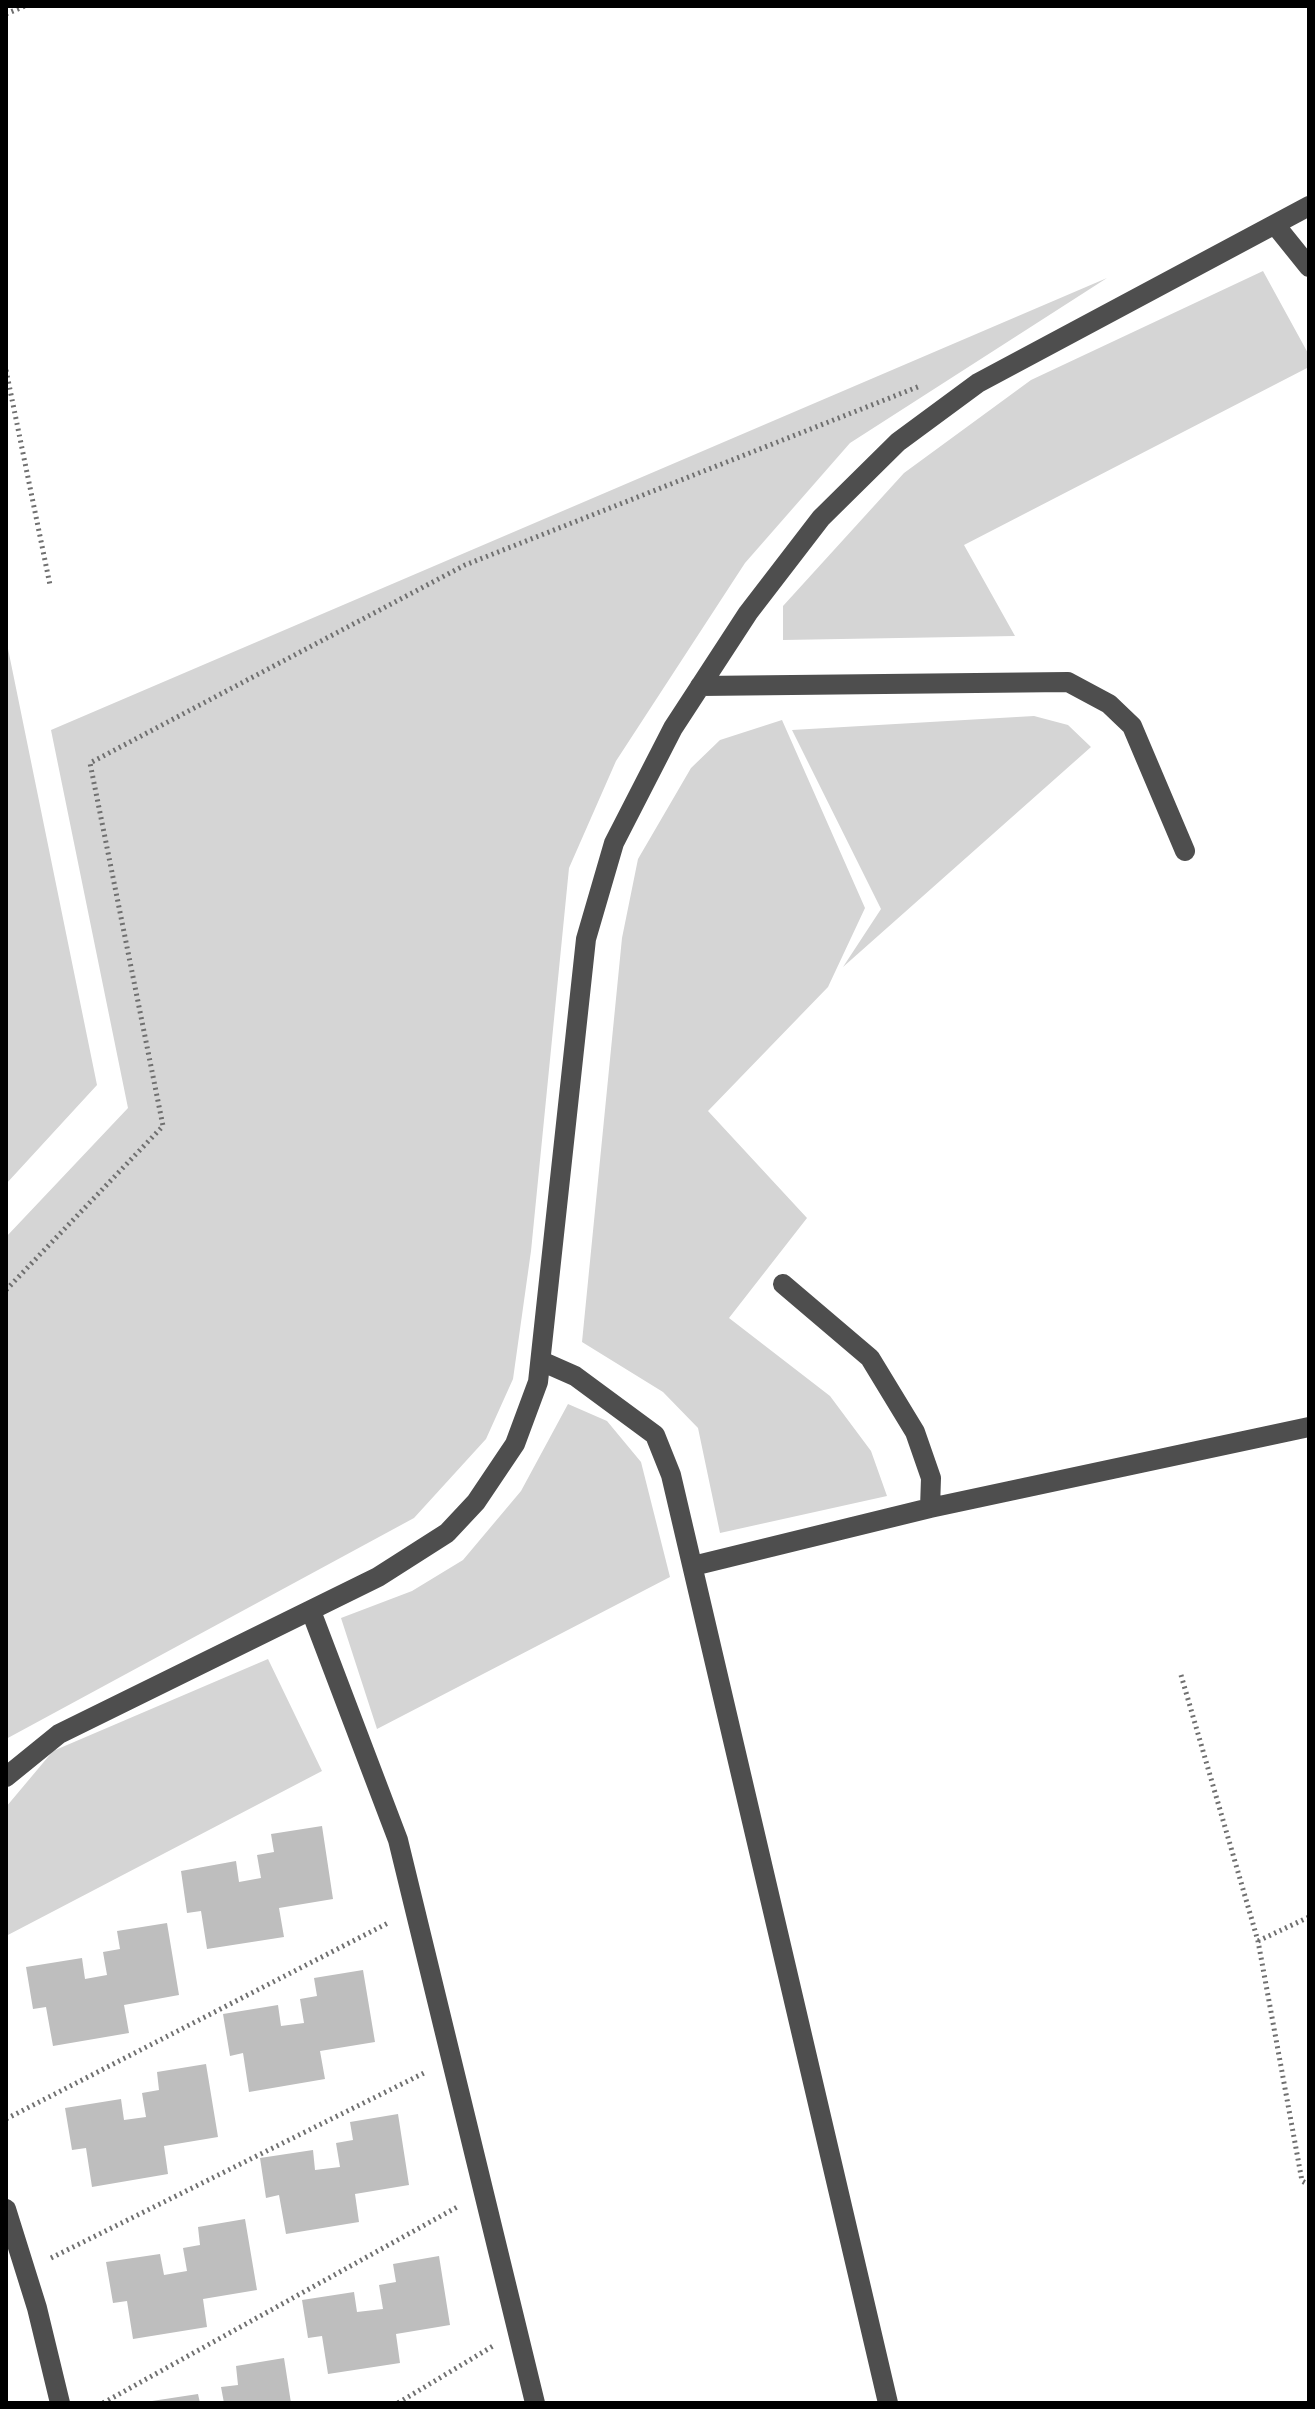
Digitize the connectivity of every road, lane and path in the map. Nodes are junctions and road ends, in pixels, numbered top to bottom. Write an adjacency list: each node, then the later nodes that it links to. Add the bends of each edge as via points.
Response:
1 (25, 6): 2 (path)
2 (6, 14)
3 (1309, 206): 4 (street)
4 (1276, 226): 5 (street); 9 (street, via 978,383 898,442 821,518)
5 (1309, 267)
6 (6, 370): 8 (path)
7 (925, 384): 12 (path, via 465,565 90,763 163,1126)
8 (50, 585)
9 (700, 686): 10 (street, via 1068,682 1109,704 1132,726); 13 (street, via 614,843 586,939)
10 (1185, 851)
11 (783, 1284): 15 (street, via 870,1358 915,1432 931,1478)
12 (6, 1290)
13 (541, 1361): 16 (street, via 575,1376 655,1435 671,1475); 17 (street, via 515,1444 467,1512 447,1533 378,1577)
14 (1309, 1427): 15 (street)
15 (930, 1508): 16 (street)
16 (693, 1566): 34 (street)
17 (311, 1611): 19 (street, via 59,1734); 20 (street, via 398,1840)
18 (1181, 1675): 22 (path)
19 (6, 1777)
20 (415, 1909): 23 (street); 24 (path)
21 (1309, 1917): 22 (path)
22 (1258, 1941): 25 (path, via 1302,2181)
23 (452, 2059): 26 (street); 28 (path)
24 (6, 2119)
25 (1309, 2185)
26 (482, 2194): 29 (street); 31 (path)
27 (6, 2209): 28 (street)
28 (26, 2271): 30 (street)
29 (516, 2332): 32 (path); 33 (street)
30 (60, 2403)
31 (103, 2403)
32 (398, 2403)
33 (535, 2403)
34 (888, 2403)

